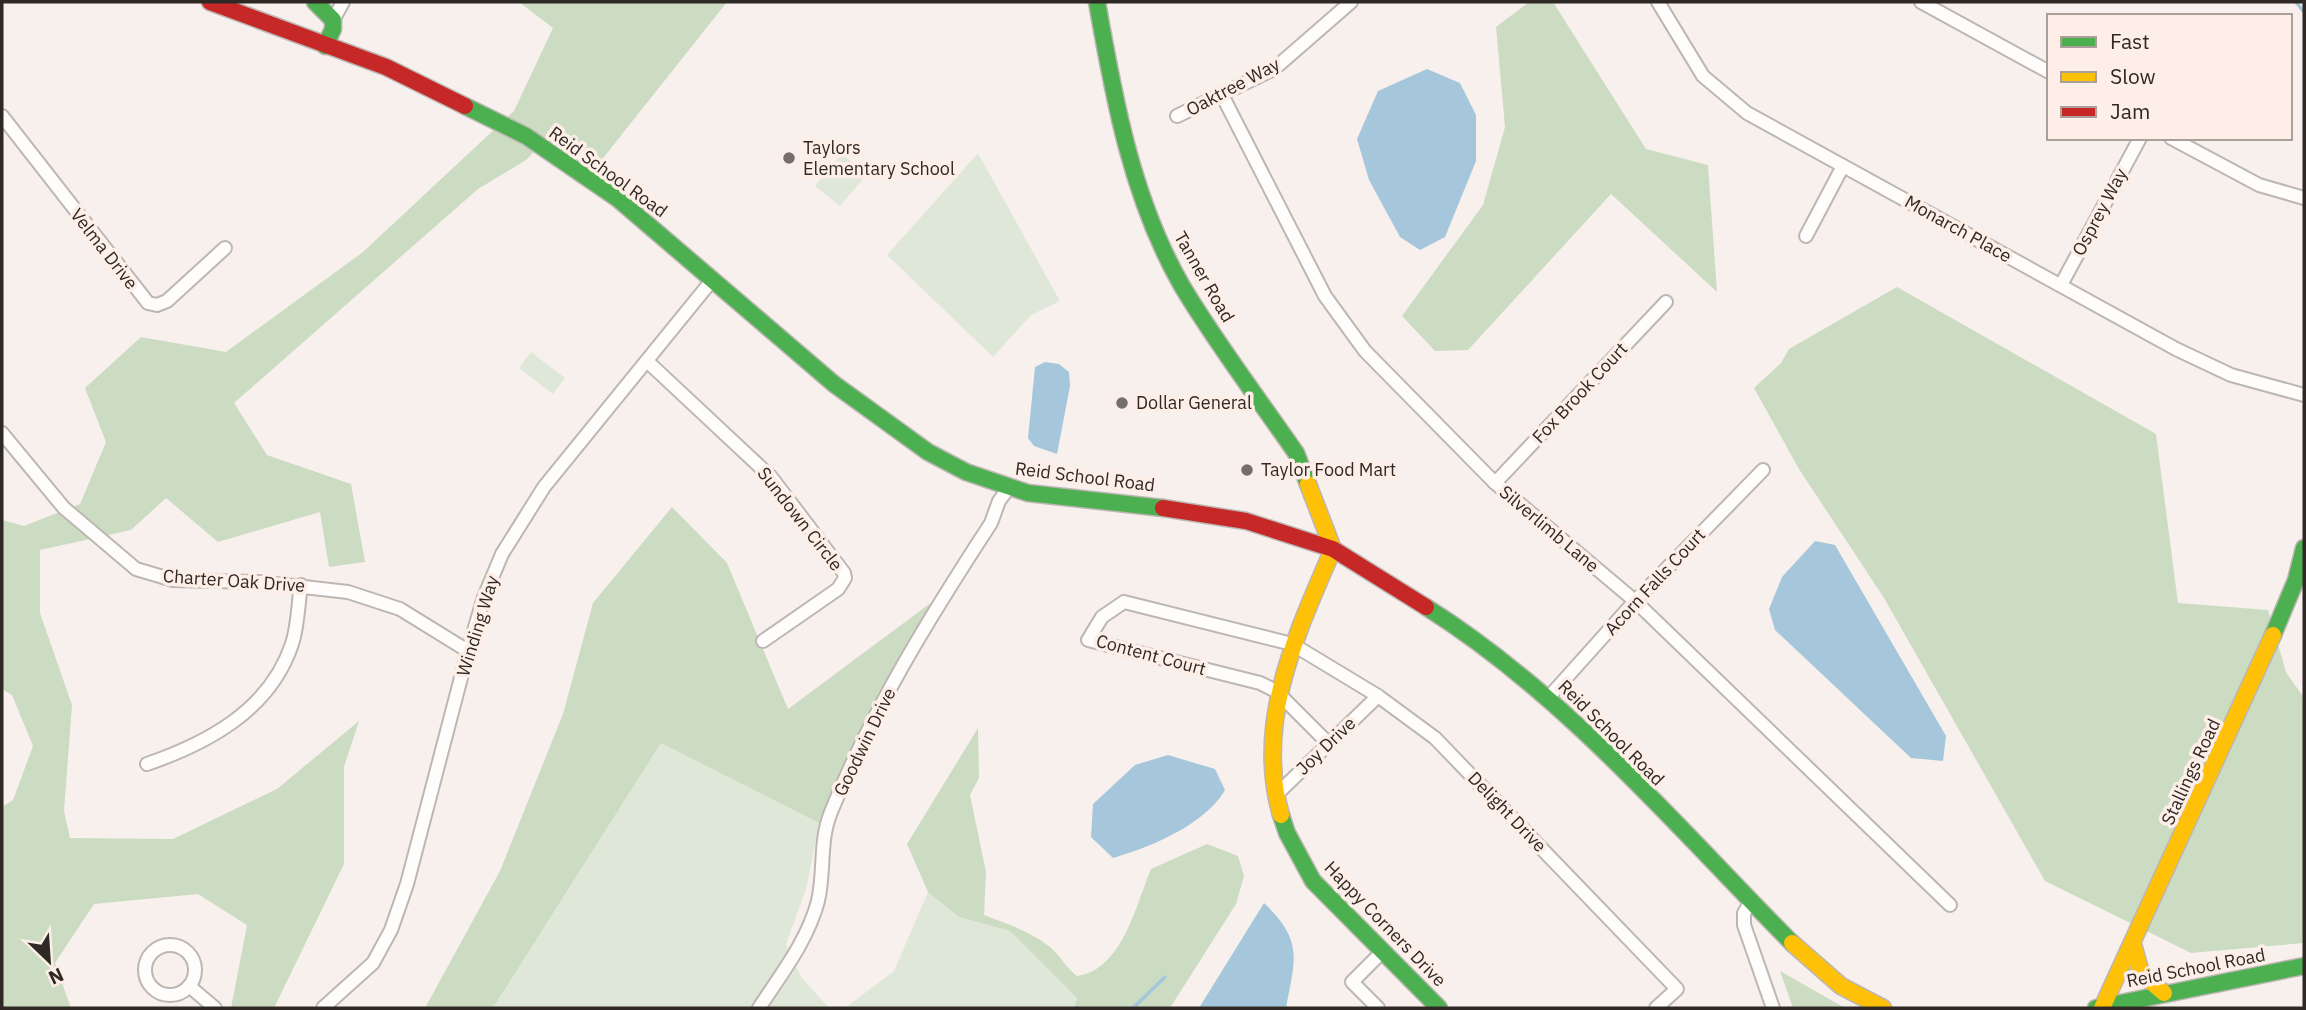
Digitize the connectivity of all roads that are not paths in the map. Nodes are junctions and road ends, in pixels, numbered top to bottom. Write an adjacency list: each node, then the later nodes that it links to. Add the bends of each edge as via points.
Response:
1 (210, 2): 9 (street, Reid School Road)
2 (315, 2): 8 (street)
3 (343, 2): 8 (street)
4 (1097, 2): 30 (street, Tanner Road, via 1118,116 1154,226 1188,295 1296,453)
5 (1351, 2): 11 (street, Oaktree Way, via 1274,69)
6 (1657, 2): 16 (street, Monarch Place, via 1695,66 1721,94)
7 (1921, 2): 10 (street)
8 (333, 20): 9 (street)
9 (325, 46): 20 (street, Reid School Road, via 386,67 526,136 618,200)
10 (2047, 71)
11 (1222, 95): 13 (street, Oaktree Way); 27 (street, Silverlimb Lane, via 1325,296 1366,351)
12 (2, 116): 19 (street, Velma Drive, via 148,303 167,301)
13 (1177, 116)
14 (2139, 140): 21 (street, Osprey Way)
15 (2175, 140): 17 (street, via 2259,185)
16 (1843, 166): 18 (street); 21 (street, Monarch Place)
17 (2304, 198)
18 (1806, 236)
19 (225, 248)
20 (713, 279): 23 (street, Winding Way); 28 (street, Reid School Road, via 834,384 902,434 965,472)
21 (2061, 285): 24 (street, Monarch Place, via 2231,375)
22 (1666, 302): 27 (street, Fox Brook Court)
23 (648, 362): 34 (street, Sundown Circle, via 771,477 844,573 838,589); 36 (street, Winding Way, via 544,486 520,524 492,577)
24 (2304, 395)
25 (2, 433): 32 (street, Charter Oak Drive, via 64,508 136,569 173,580)
26 (1763, 470): 33 (street, Acorn Falls Court)
27 (1495, 483): 33 (street, Silverlimb Lane)
28 (1008, 489): 30 (street, Reid School Road, via 1205,513); 52 (street, Goodwin Drive, via 871,725 826,824 815,911 796,952)
29 (2304, 548): 31 (street, Stallings Road)
30 (1332, 549): 35 (street, Happy Corners Drive); 39 (street, Reid School Road, via 1468,634)
31 (2300, 582): 45 (street, Stallings Road)
32 (301, 585): 36 (street, Charter Oak Drive, via 384,603); 41 (street, via 293,641 264,692 216,735)
33 (1634, 601): 39 (street, Acorn Falls Court); 44 (street, Silverlimb Lane)
34 (763, 641)
35 (1292, 644): 37 (street, Happy Corners Drive); 37 (street, Content Court, via 1124,602 1102,617 1088,640 1260,683); 38 (street, Delight Drive)
36 (468, 651): 51 (street, Winding Way, via 391,930 373,963)
37 (1276, 691): 40 (street, Content Court); 42 (street, Happy Corners Drive, via 1269,752)
38 (1378, 696): 40 (street, Joy Drive); 55 (street, Delight Drive, via 1435,738 1677,989)
39 (1549, 697): 43 (street, Reid School Road)
40 (1329, 744): 42 (street, Joy Drive)
41 (146, 764)
42 (1275, 796): 46 (street, Happy Corners Drive, via 1288,835 1310,876)
43 (1751, 901): 56 (street, via 1744,925); 57 (street, Reid School Road, via 1825,975)
44 (1950, 905)
45 (2133, 944): 49 (street, via 2141,977); 58 (street, Stallings Road)
46 (1383, 951): 53 (street, via 1352,982); 54 (street, Happy Corners Drive)
47 (2304, 966): 49 (street, Reid School Road)
48 (189, 986): 48 (street, via 174,995 157,992 144,970 150,953 166,945 183,948 194,961); 50 (street)
49 (2164, 993): 58 (street, Reid School Road)
50 (215, 1008)
51 (323, 1008)
52 (759, 1008)
53 (1378, 1008)
54 (1438, 1008)
55 (1656, 1008)
56 (1773, 1008)
57 (1882, 1008)
58 (2100, 1008)

